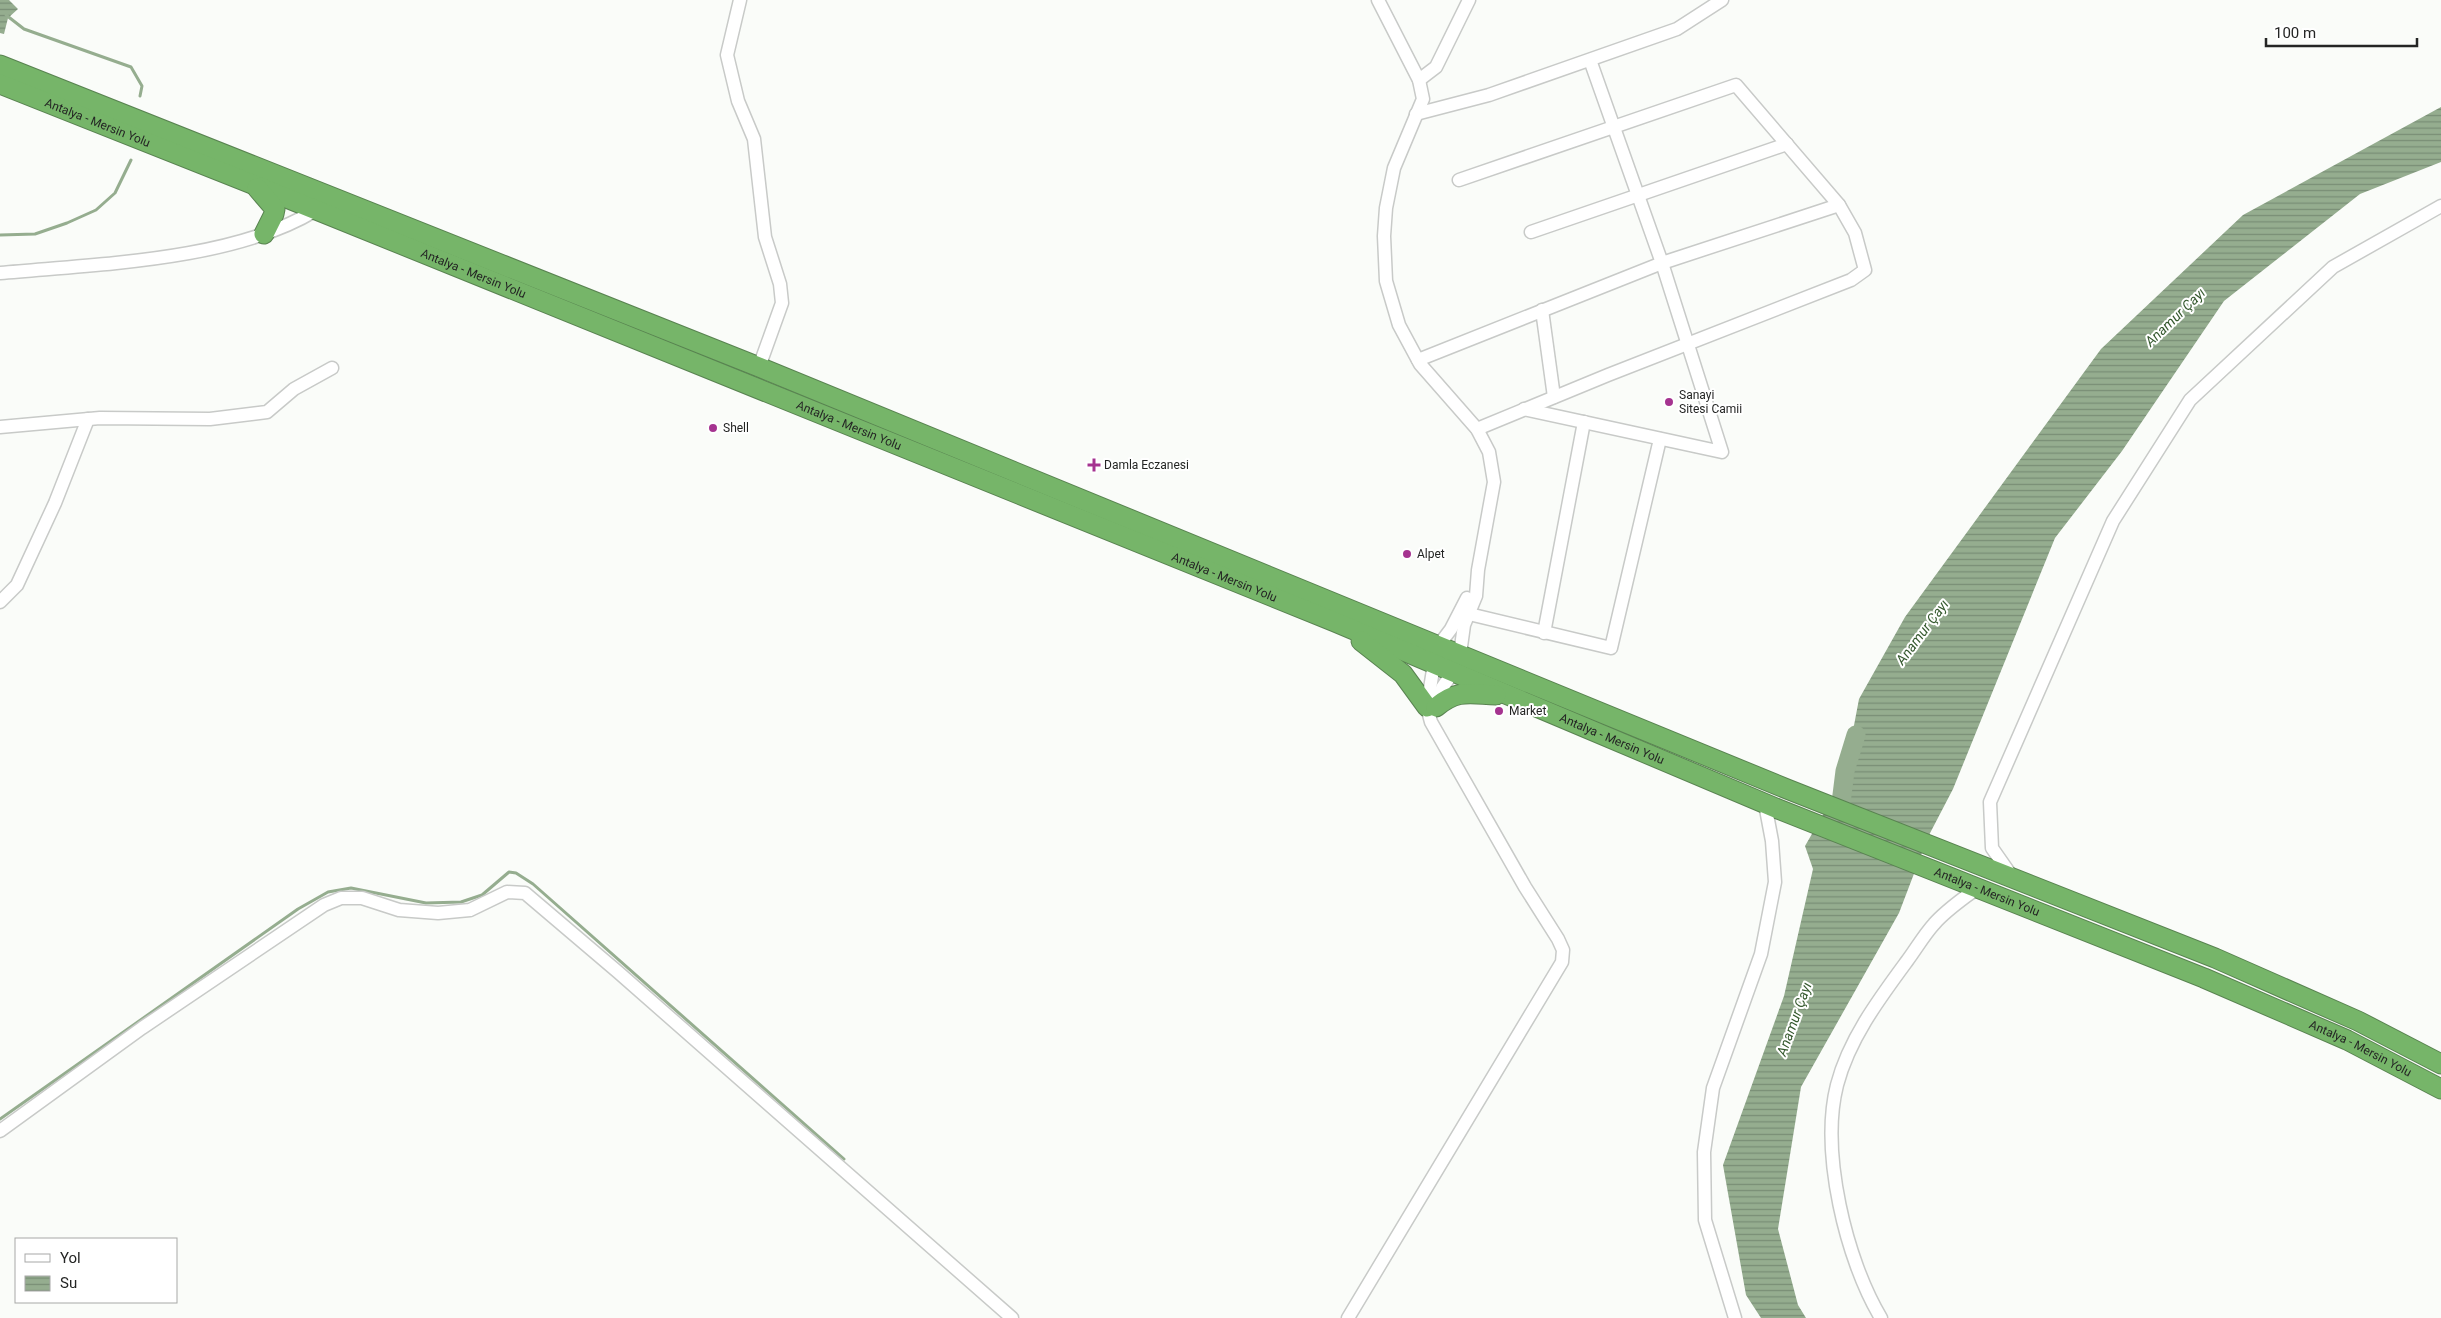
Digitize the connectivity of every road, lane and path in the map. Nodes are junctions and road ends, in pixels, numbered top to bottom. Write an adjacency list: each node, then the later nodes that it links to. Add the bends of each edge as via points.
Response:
1 (740, 0): 25 (street, via 726,55 738,101 754,139 765,237 780,284 782,303)
2 (1378, 0): 7 (street)
3 (1469, 0): 7 (street, via 1436,67)
4 (1722, 0): 5 (street, via 1677,29)
5 (1590, 60): 9 (street, via 1488,96); 10 (street)
6 (0, 65): 15 (highway, Antalya - Mersin Yolu)
7 (1419, 80): 9 (street, via 1423,99)
8 (0, 84): 13 (highway, Antalya - Mersin Yolu)
9 (1416, 114): 24 (street, via 1394,168 1384,236 1386,281 1399,325)
10 (1614, 127): 11 (street, via 1736,86); 12 (street); 14 (street)
11 (1788, 144): 14 (street); 16 (street)
12 (1458, 180)
13 (252, 184): 15 (highway, Antalya - Mersin Yolu); 19 (highway, via 275,209)
14 (1638, 196): 18 (street); 20 (street)
15 (320, 201): 19 (street, via 301,219); 25 (highway, Antalya - Mersin Yolu); 37 (highway, Antalya - Mersin Yolu)
16 (1839, 205): 20 (street); 23 (street, via 1855,233 1865,270 1851,280)
17 (2441, 206): 46 (street, via 2333,267 2190,400 2113,521 1990,802 1992,848)
18 (1531, 232)
19 (264, 234): 21 (street, via 171,256)
20 (1662, 263): 22 (street); 23 (street)
21 (0, 273)
22 (1542, 310): 24 (street); 27 (street)
23 (1687, 344): 27 (street); 33 (street, via 1722,452)
24 (1418, 360): 32 (street)
25 (759, 367): 39 (highway, Antalya - Mersin Yolu)
26 (332, 368): 29 (street, via 294,389 267,412 210,419)
27 (1554, 397): 28 (street)
28 (1524, 409): 30 (street); 32 (street)
29 (88, 420): 31 (street); 35 (street, via 17,585)
30 (1584, 422): 33 (street); 38 (street)
31 (0, 427)
32 (1477, 429): 34 (street, via 1489,452 1494,482)
33 (1660, 439): 38 (street, via 1611,648)
34 (1478, 570): 36 (street, via 1476,596); 39 (street, via 1462,609)
35 (0, 602)
36 (1469, 614): 38 (street); 40 (street)
37 (1335, 622): 41 (highway, Antalya - Mersin Yolu); 44 (highway, via 1392,664)
38 (1544, 632)
39 (1439, 645): 40 (highway, Antalya - Mersin Yolu); 41 (highway)
40 (1460, 654): 42 (highway); 46 (highway, Antalya - Mersin Yolu)
41 (1434, 664): 42 (highway, Antalya - Mersin Yolu); 44 (street)
42 (1454, 672): 43 (highway, Antalya - Mersin Yolu); 44 (street)
43 (1508, 696): 44 (highway, via 1450,696); 45 (highway, Antalya - Mersin Yolu)
44 (1431, 712): 52 (street, via 1525,887 1558,939 1563,950 1562,962)
45 (1771, 807): 47 (highway, Antalya - Mersin Yolu); 53 (street, via 1775,882 1761,954 1712,1088 1704,1152 1705,1220)
46 (2015, 880): 48 (highway, Antalya - Mersin Yolu, via 2242,970 2358,1021)
47 (1972, 886): 49 (highway, Antalya - Mersin Yolu, via 2347,1040); 54 (street, via 1934,924 1880,998 1848,1053 1836,1086 1832,1128 1834,1181 1866,1294)
48 (2441, 1064)
49 (2441, 1089)
50 (0, 1131): 51 (street, via 142,1028 324,905 342,898 362,898 399,910 438,914 470,910 507,892 526,893)
51 (1012, 1318)
52 (1348, 1318)
53 (1735, 1318)
54 (1881, 1318)

